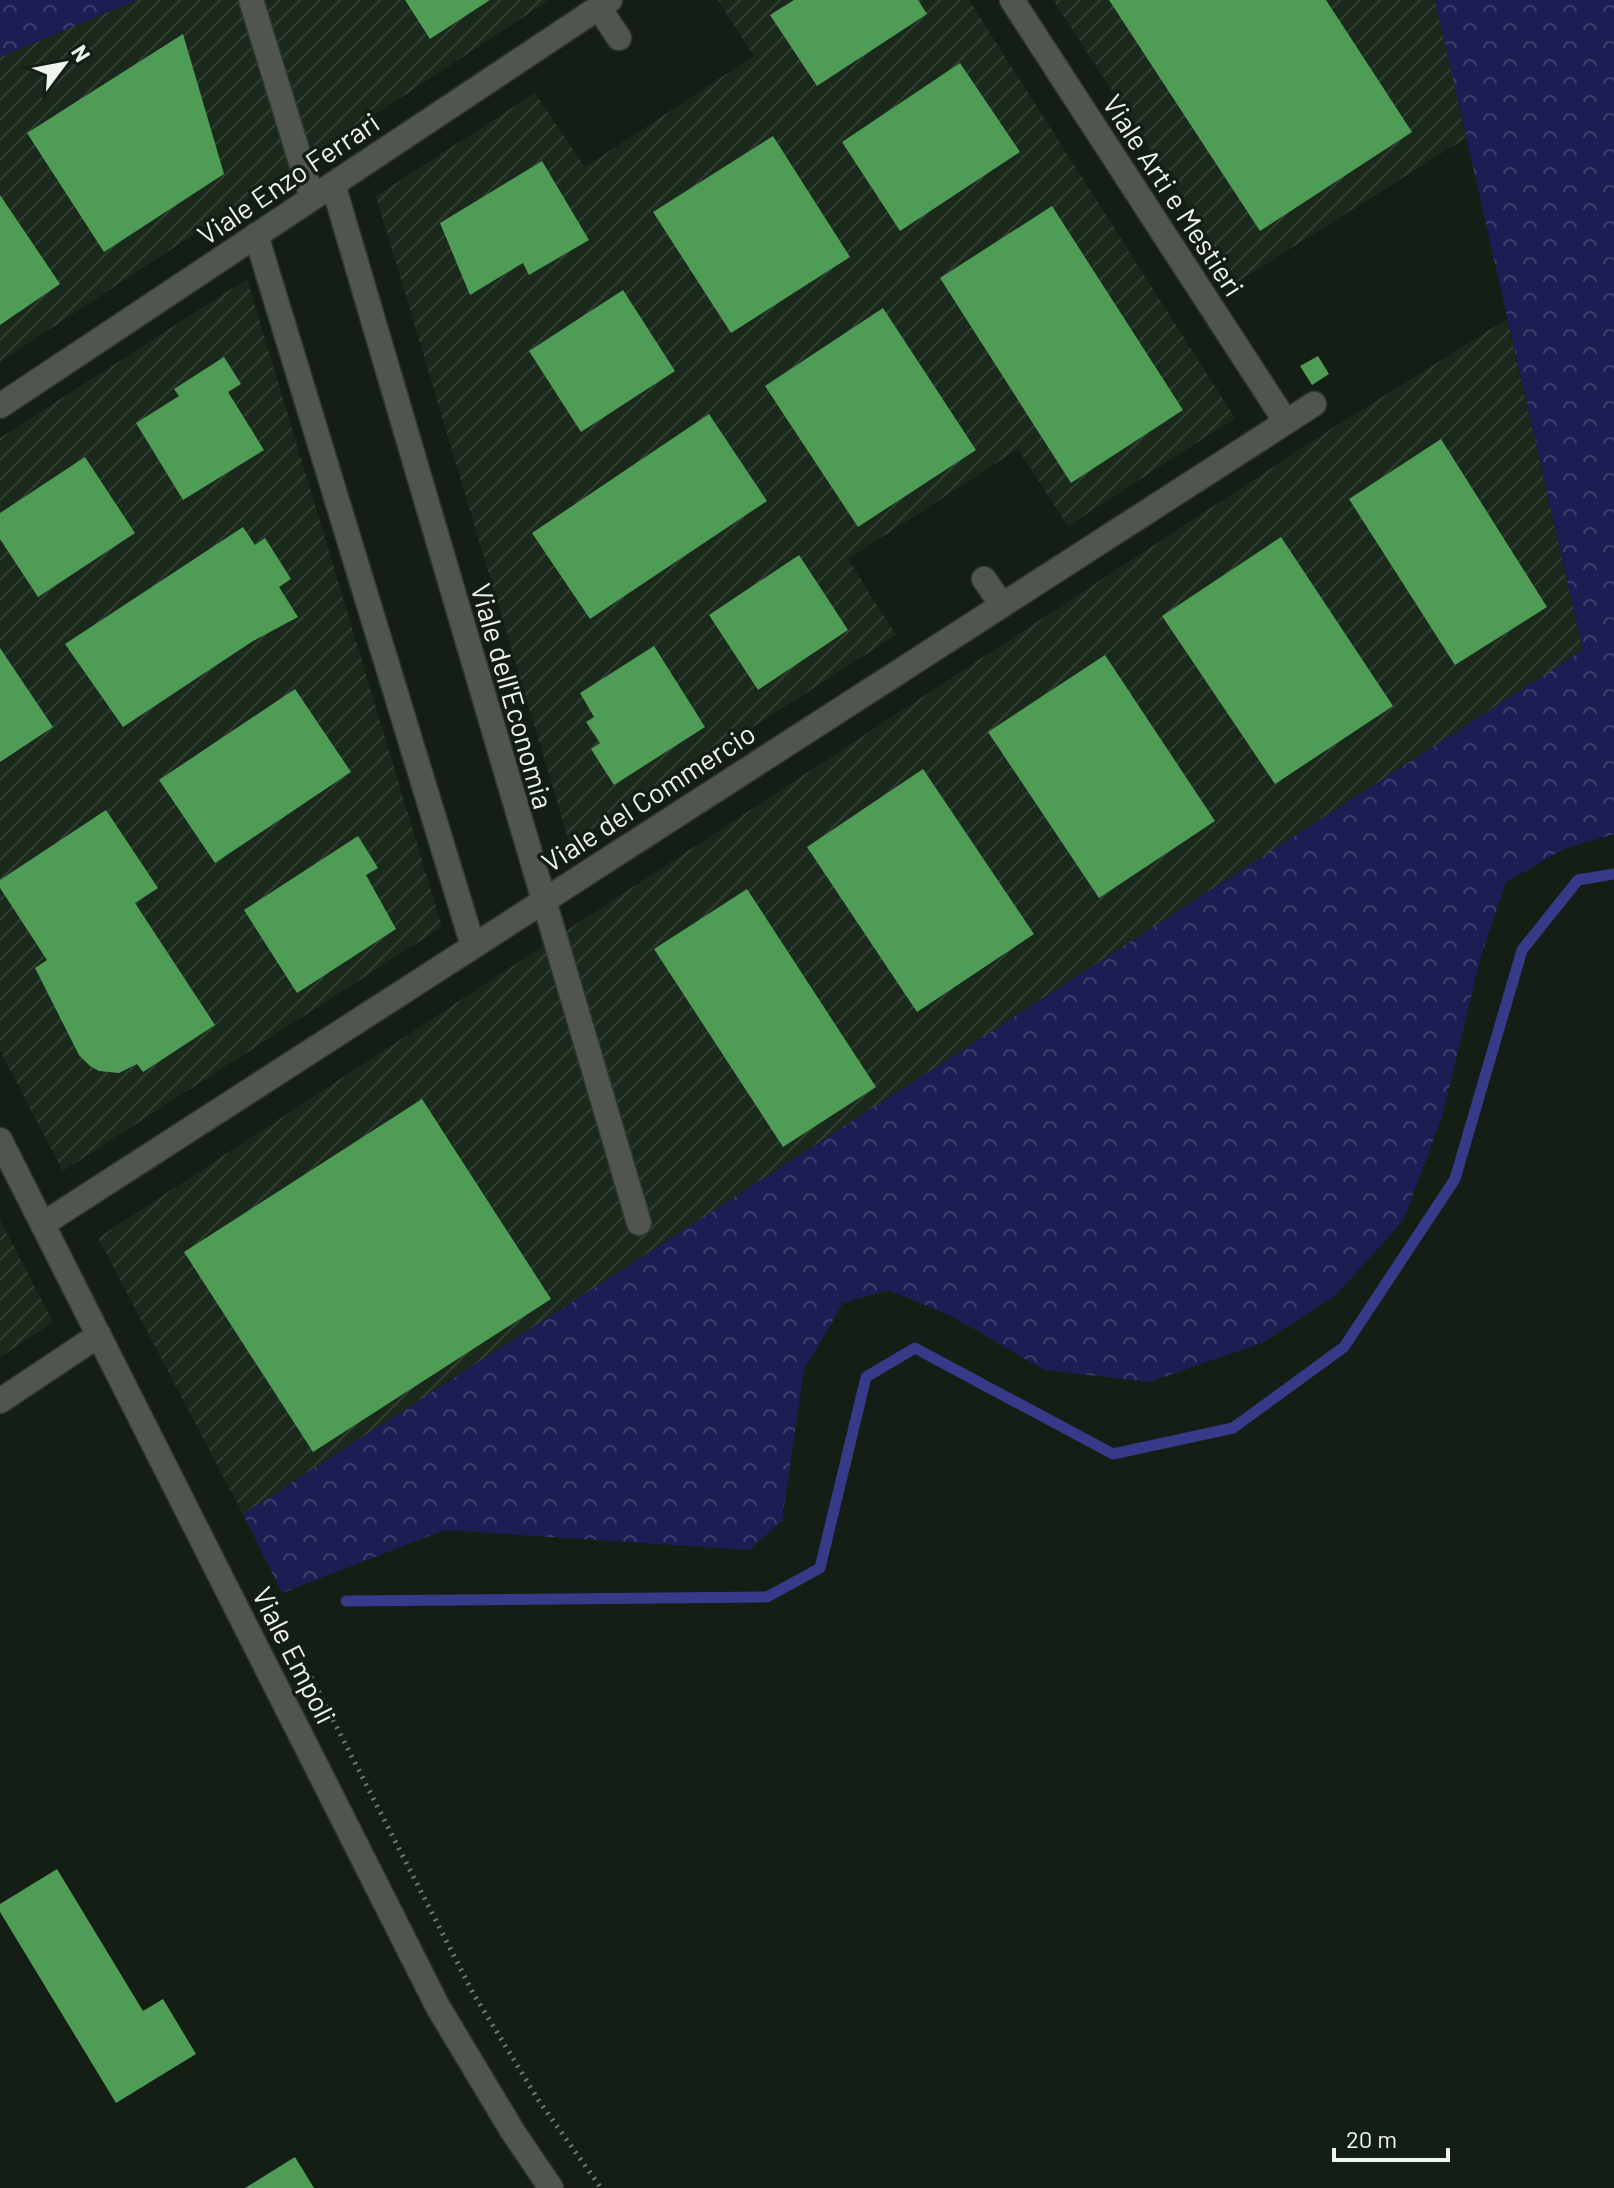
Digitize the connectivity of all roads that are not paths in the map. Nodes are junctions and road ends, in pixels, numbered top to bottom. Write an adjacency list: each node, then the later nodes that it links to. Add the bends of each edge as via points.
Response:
1 (251, 0): 6 (street)
2 (1012, 0): 10 (street, Viale Arti e Mestieri)
3 (604, 4): 4 (street); 5 (street, Viale Enzo Ferrari)
4 (619, 38)
5 (333, 184): 6 (street, Viale Enzo Ferrari); 13 (street, Viale dell'Economia)
6 (312, 198): 7 (street, Viale Enzo Ferrari)
7 (256, 235): 9 (street, Viale Enzo Ferrari); 14 (street)
8 (1314, 404): 10 (street, Viale del Commercio)
9 (0, 406)
10 (1286, 422): 12 (street, Viale del Commercio)
11 (984, 579): 12 (street)
12 (1002, 605): 13 (street, Viale del Commercio)
13 (542, 901): 14 (street, Viale del Commercio); 16 (street, Viale dell'Economia)
14 (473, 946): 17 (street, Viale del Commercio)
15 (2, 1151): 17 (street, Viale Empoli)
16 (639, 1223)
17 (43, 1224): 18 (street, Viale Empoli)
18 (99, 1335): 19 (street); 20 (street, Viale Empoli, via 438,2007)
19 (0, 1401)
20 (551, 2188)

